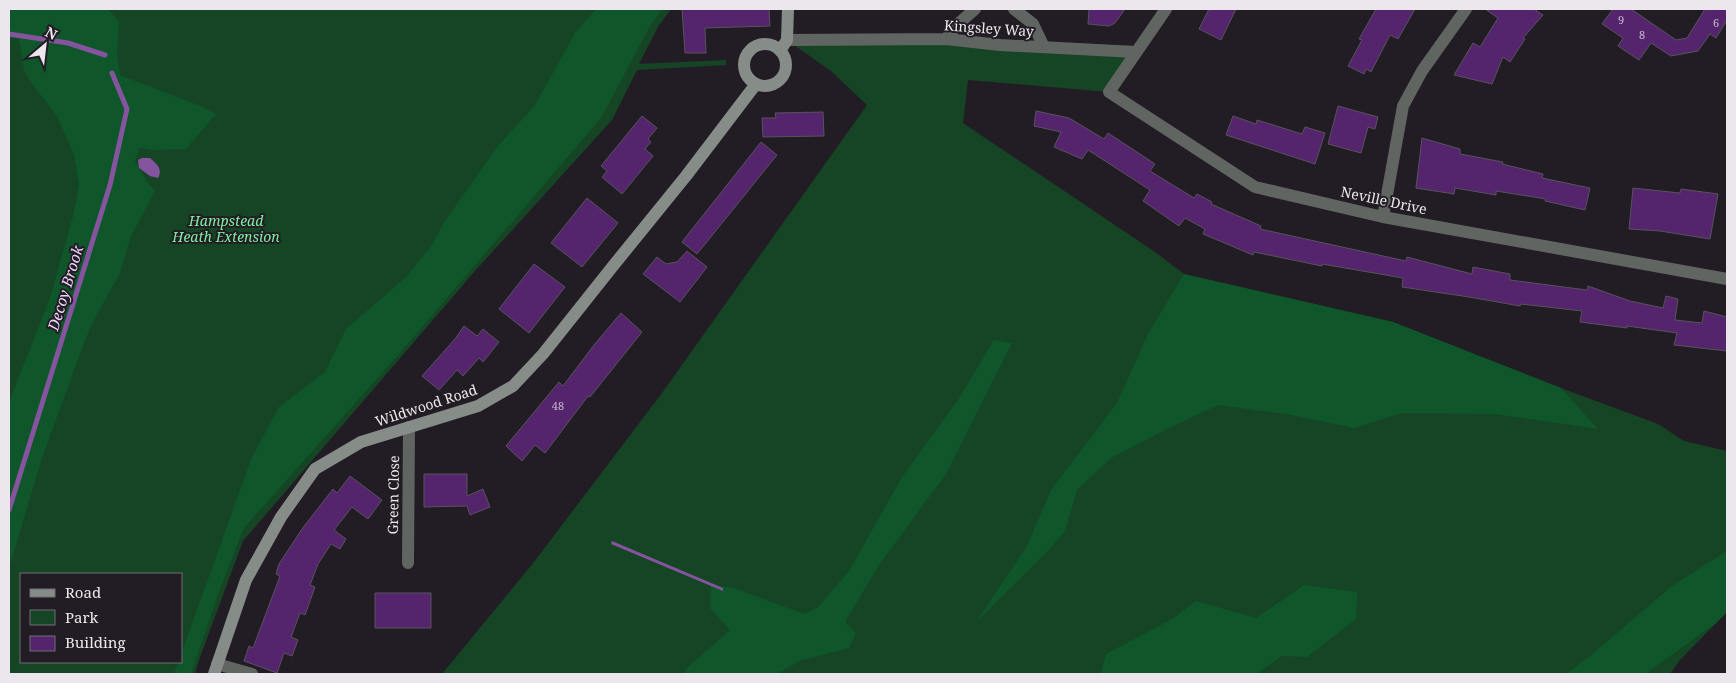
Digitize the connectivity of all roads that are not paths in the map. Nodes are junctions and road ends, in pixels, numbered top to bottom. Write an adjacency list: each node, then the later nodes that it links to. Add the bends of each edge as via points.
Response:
1 (788, 9): 7 (street)
2 (975, 9): 6 (street)
3 (1014, 9): 8 (street, via 1033,24)
4 (1166, 9): 9 (street)
5 (1466, 9): 11 (street, via 1422,71 1403,106)
6 (946, 39): 7 (street, Kingsley Way); 8 (street, Kingsley Way)
7 (784, 45): 10 (street, via 785,73 780,80 773,85); 10 (street, via 762,44 748,53 744,68)
8 (1044, 47): 9 (street, Kingsley Way)
9 (1136, 52): 11 (street, Neville Drive, via 1109,92 1255,188)
10 (756, 84): 13 (street, Wildwood Road, via 638,236 513,386 478,406)
11 (1384, 217): 12 (street, Neville Drive)
12 (1727, 279)
13 (409, 427): 14 (street, Green Close); 15 (street, Wildwood Road, via 361,442 315,469 281,517 246,580)
14 (408, 563)
15 (215, 669): 16 (street)
16 (252, 674)

